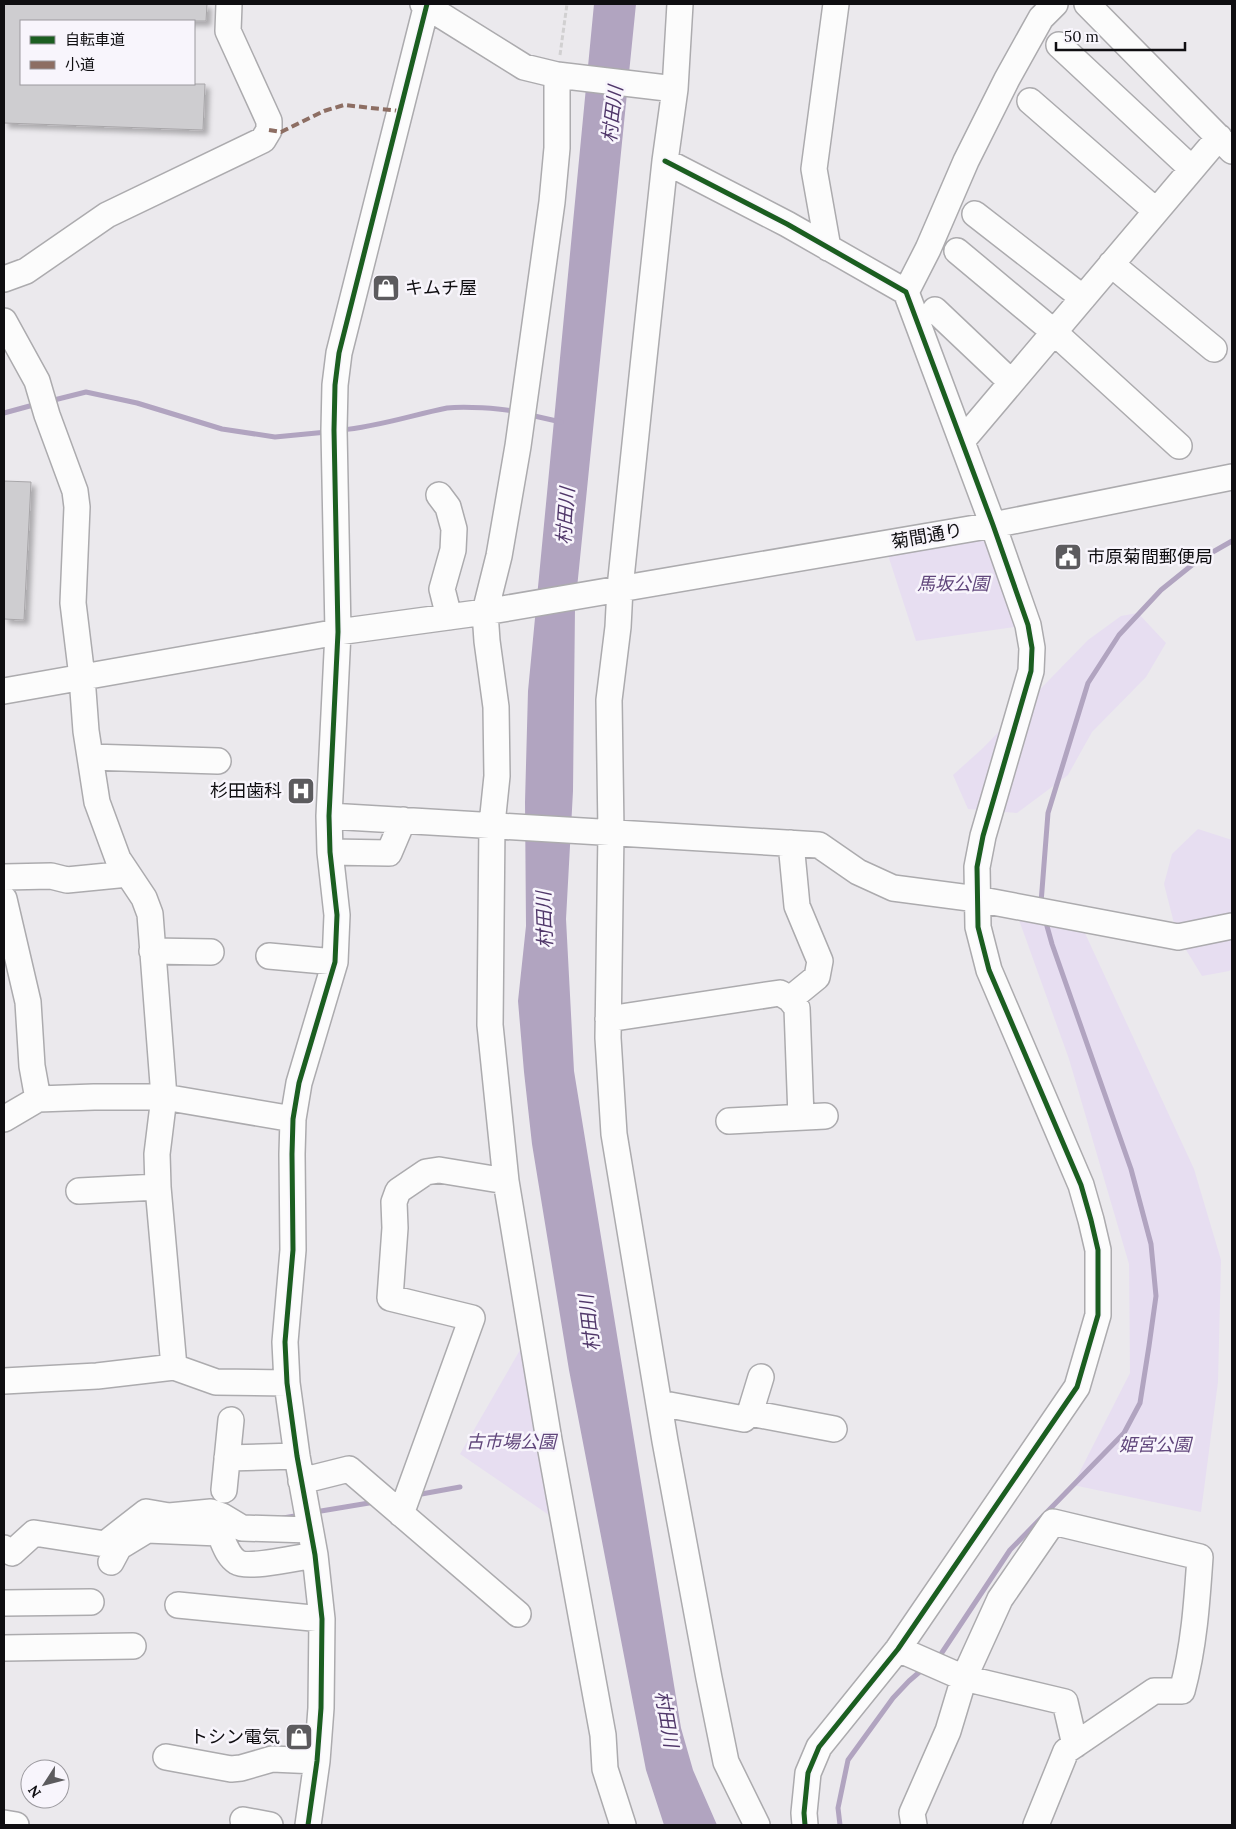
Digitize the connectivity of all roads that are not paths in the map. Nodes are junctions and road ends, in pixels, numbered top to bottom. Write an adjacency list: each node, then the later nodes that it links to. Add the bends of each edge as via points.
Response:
1 (229, 4): 19 (street, via 228,31 269,121 269,130 263,140 108,215 26,270)
2 (680, 4): 9 (street)
3 (836, 4): 16 (street, via 814,169)
4 (1055, 4): 20 (street, via 1041,18 1007,79)
5 (1087, 4): 11 (street)
6 (426, 5): 8 (street, via 524,67); 35 (street, via 339,353 334,430)
7 (1059, 45): 13 (street)
8 (557, 75): 9 (street); 33 (street, via 552,202 516,455)
9 (675, 89): 12 (street)
10 (1030, 101): 14 (street)
11 (1226, 144): 13 (street)
12 (665, 161): 16 (street); 32 (street)
13 (1192, 169): 14 (street)
14 (1156, 211): 18 (street)
15 (975, 214): 21 (street)
16 (828, 248): 20 (street)
17 (957, 251): 24 (street)
18 (1111, 264): 21 (street); 25 (street)
19 (4, 279)
20 (906, 292): 27 (street)
21 (1082, 298): 24 (street)
22 (935, 310): 26 (street)
23 (4, 321): 36 (street, via 37,381 75,491 73,603)
24 (1054, 332): 26 (street); 28 (street)
25 (1214, 350)
26 (1011, 382): 27 (street)
27 (962, 441): 31 (street)
28 (1179, 446)
29 (1231, 479): 31 (street, 菊間通り)
30 (439, 495): 34 (street, via 448,507 454,528 453,550 442,589)
31 (993, 525): 32 (street, 菊間通り); 49 (street, via 1028,625 1032,648 1031,671 983,836 977,867)
32 (620, 588): 33 (street, 菊間通り); 43 (street, via 609,700)
33 (486, 612): 34 (street, 菊間通り); 42 (street, via 496,707 497,776)
34 (449, 617): 35 (street, 菊間通り)
35 (338, 632): 36 (street, 菊間通り); 40 (street)
36 (82, 677): 37 (street, 菊間通り); 38 (street)
37 (4, 691)
38 (90, 757): 39 (street); 46 (street, via 97,802 118,859)
39 (218, 761)
40 (329, 816): 41 (street); 45 (street)
41 (403, 820): 42 (street); 45 (street, via 389,853)
42 (492, 824): 43 (street); 62 (street, via 490,1025)
43 (611, 831): 44 (street); 56 (street)
44 (791, 844): 49 (street, via 819,845 858,872 893,888); 55 (street, via 797,906 820,961 817,977)
45 (330, 852): 54 (street, via 337,915)
46 (128, 874): 47 (street, via 67,880 51,876); 51 (street, via 150,914)
47 (4, 877)
48 (4, 899): 58 (street, via 28,1002 32,1066)
49 (977, 899): 50 (street, via 1178,937); 89 (street, via 978,927 989,970 1081,1185 1098,1250 1098,1315 1077,1387)
50 (1232, 926)
51 (152, 951): 52 (street); 57 (street)
52 (211, 952)
53 (269, 956): 54 (street)
54 (335, 962): 60 (street, via 299,1083)
55 (790, 999): 56 (street, via 780,993); 61 (street, via 797,1008 813,1117)
56 (608, 1019): 69 (street, via 614,1134)
57 (164, 1097): 58 (street); 60 (street); 63 (street, via 157,1154)
58 (38, 1099): 59 (street)
59 (4, 1119)
60 (293, 1119): 68 (street, via 294,1250 285,1342)
61 (729, 1121)
62 (506, 1181): 77 (street, via 439,1170 426,1172 398,1191 394,1202 390,1298 472,1318); 99 (street, via 603,1735 605,1769)
63 (158, 1187): 64 (street); 65 (street)
64 (80, 1191)
65 (174, 1367): 67 (street, via 97,1376); 68 (street, via 216,1382)
66 (761, 1377): 70 (street)
67 (4, 1380)
68 (287, 1382): 73 (street)
69 (659, 1403): 70 (street, via 744,1419); 100 (street, via 726,1762)
70 (750, 1413): 72 (street)
71 (231, 1420): 74 (street)
72 (834, 1429)
73 (297, 1456): 74 (street); 75 (street)
74 (227, 1458): 76 (street)
75 (301, 1481): 77 (street, via 349,1469); 78 (street)
76 (224, 1490)
77 (401, 1514): 85 (street)
78 (310, 1530): 79 (street, via 242,1528 211,1512 169,1516 146,1512 105,1544 34,1533 12,1553); 80 (street)
79 (4, 1548)
80 (315, 1555): 81 (street, via 249,1565 238,1563 229,1554 219,1533 147,1530 119,1547); 86 (street)
81 (110, 1562)
82 (91, 1602): 83 (street)
83 (4, 1603)
84 (178, 1604): 86 (street)
85 (518, 1614)
86 (322, 1620): 93 (street)
87 (133, 1646): 88 (street)
88 (4, 1648)
89 (898, 1649): 90 (street); 101 (street, via 819,1747 808,1774)
90 (964, 1678): 91 (street, via 1065,1702); 91 (street, via 1000,1599 1053,1522 1200,1557 1192,1646 1182,1691 1154,1691); 102 (street, via 948,1731 912,1813)
91 (1075, 1746): 103 (street, via 1066,1752)
92 (166, 1757): 93 (street, via 231,1769 272,1760)
93 (317, 1761): 98 (street)
94 (243, 1820): 97 (street)
95 (4, 1823): 96 (street)
96 (16, 1825)
97 (270, 1825)
98 (308, 1825)
99 (623, 1825)
100 (757, 1825)
101 (805, 1825)
102 (914, 1825)
103 (1036, 1825)

